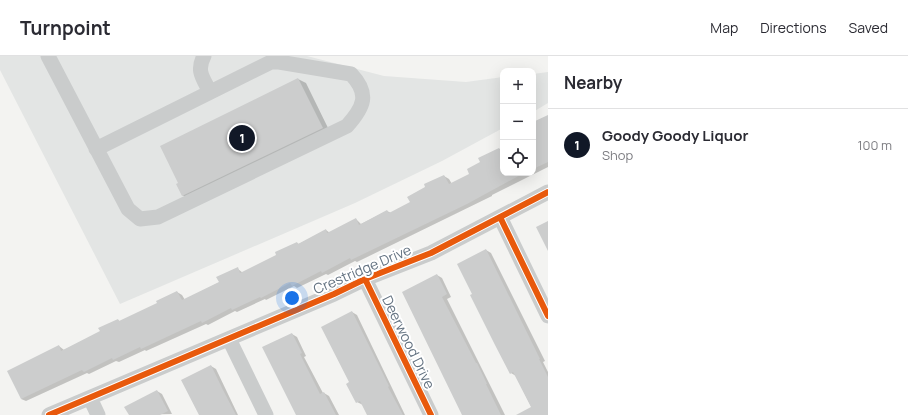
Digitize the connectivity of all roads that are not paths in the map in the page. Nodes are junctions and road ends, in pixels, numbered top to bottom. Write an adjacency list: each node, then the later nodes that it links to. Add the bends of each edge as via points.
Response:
1 (48, 56): 4 (street)
2 (204, 56): 3 (street, via 199,71)
3 (210, 92): 4 (street); 4 (street, via 271,62 279,62 351,74 362,91 362,100 358,114 347,126 150,219 140,219 128,209)
4 (96, 149)
5 (548, 192): 6 (street, Crestridge Drive)
6 (500, 217): 7 (street, Crestridge Drive, via 431,253); 8 (street)
7 (366, 279): 9 (street, Crestridge Drive); 14 (street, Deerwood Drive)
8 (548, 316)
9 (229, 339): 10 (street, Crestridge Drive); 13 (street)
10 (90, 398): 11 (street, Crestridge Drive); 12 (street)
11 (49, 415)
12 (98, 415)
13 (266, 415)
14 (432, 415)

